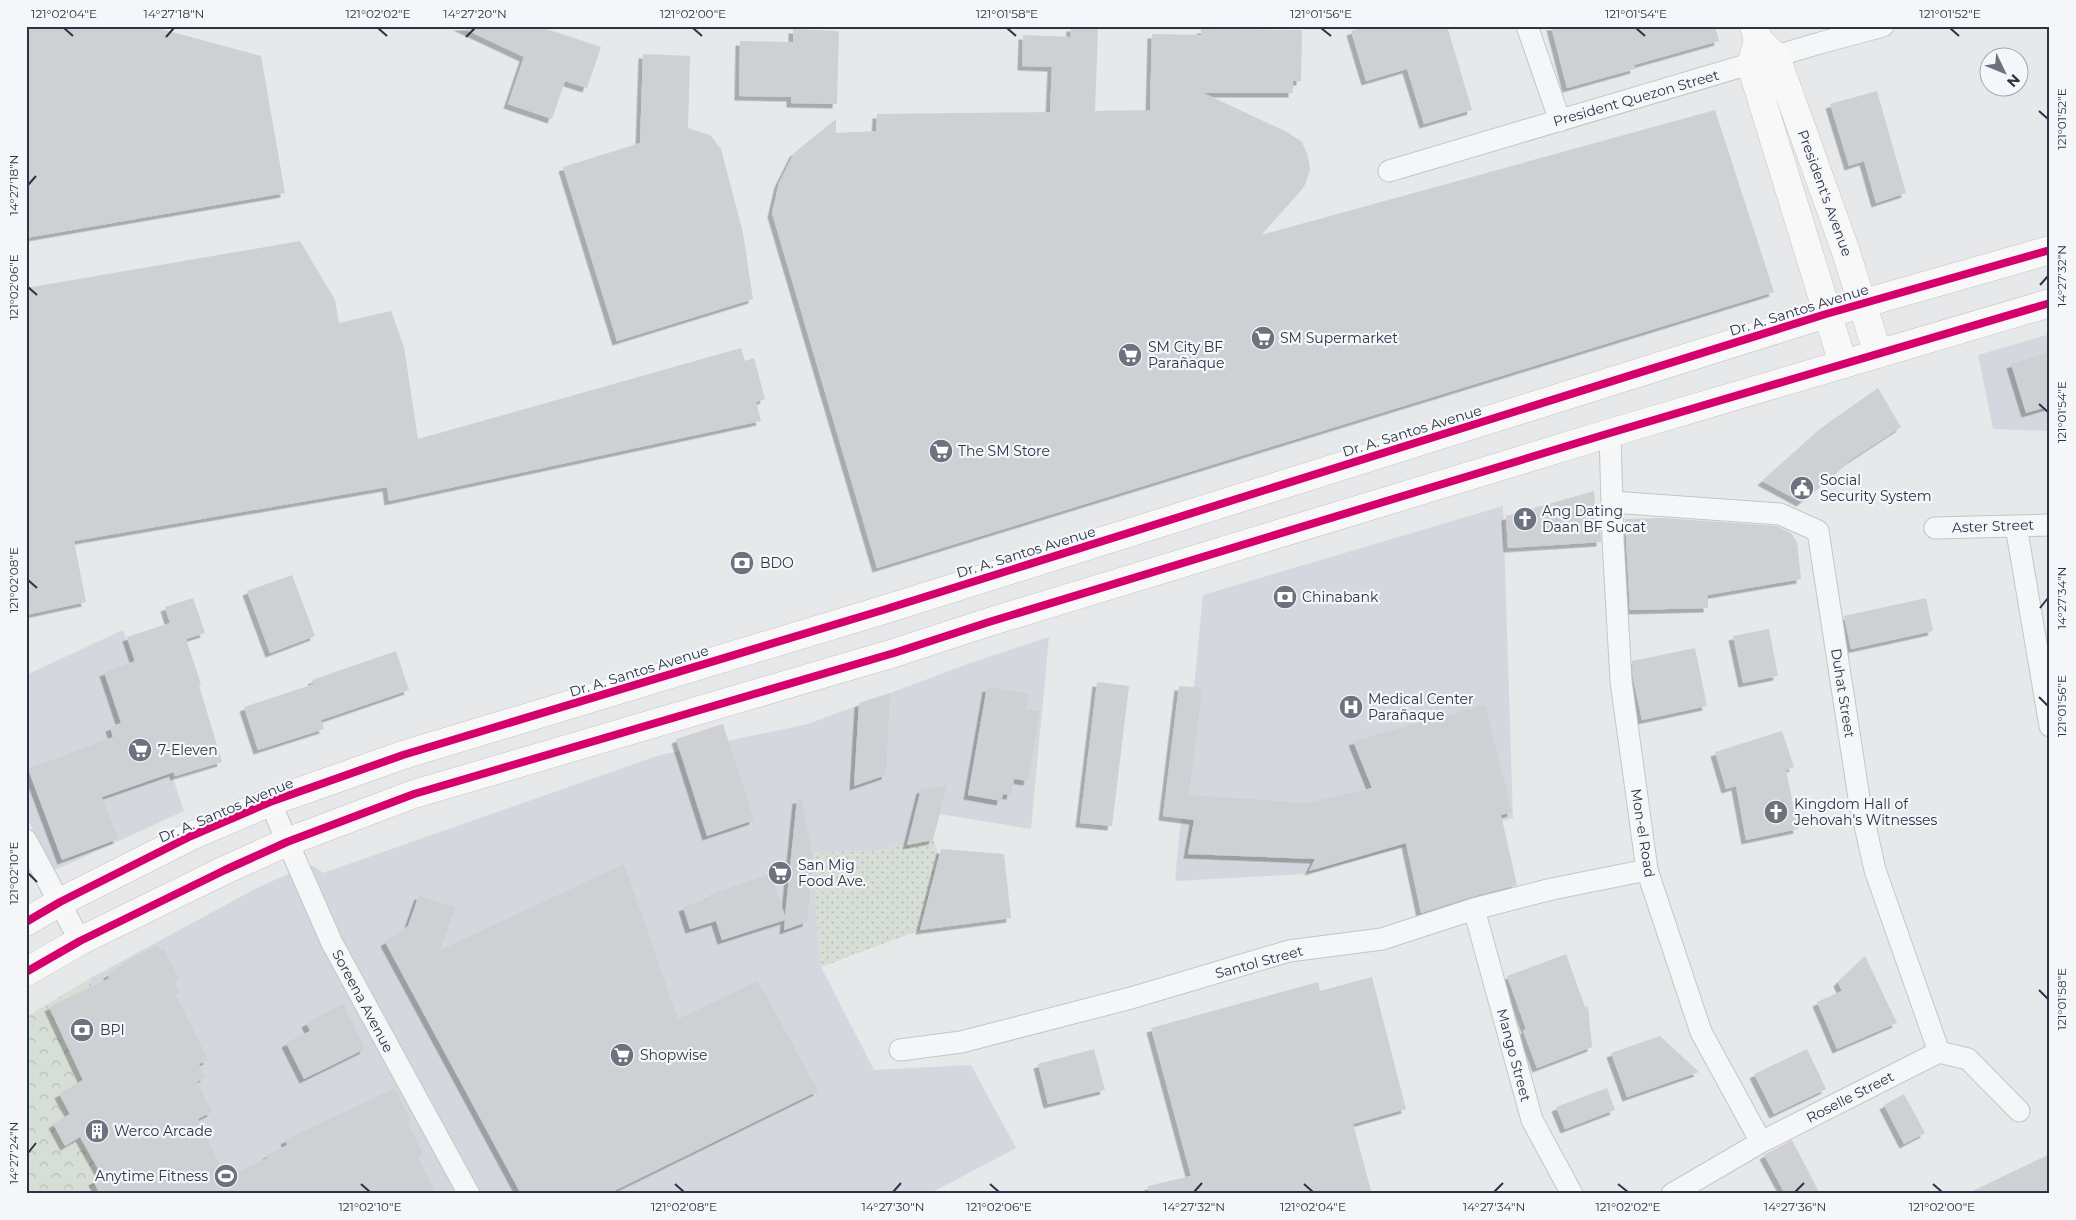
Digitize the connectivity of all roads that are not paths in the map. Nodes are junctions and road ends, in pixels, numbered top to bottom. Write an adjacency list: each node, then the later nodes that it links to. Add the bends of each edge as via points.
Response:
1 (1527, 26): 4 (street)
2 (1883, 26): 3 (street, President Quezon Street)
3 (1760, 47): 4 (street, President Quezon Street); 7 (main road, President's Avenue); 9 (main road)
4 (1560, 121): 5 (street, President Quezon Street)
5 (1389, 171)
6 (2050, 250): 7 (main road, Dr. A. Santos Avenue)
7 (1863, 303): 9 (main road, Dr. A. Santos Avenue); 10 (main road, President's Avenue)
8 (2050, 303): 10 (main road)
9 (1826, 314): 11 (main road); 18 (main road, Dr. A. Santos Avenue, via 883,610 403,755)
10 (1878, 354): 11 (main road)
11 (1843, 364): 12 (main road)
12 (1610, 433): 13 (street, Mon-el Road); 20 (main road, via 894,653 414,794)
13 (1612, 502): 21 (street, Mon-el Road, via 1621,681); 28 (street, Duhat Street, via 1780,514 1818,531 1859,798 1873,861)
14 (2050, 524): 15 (street, Aster Street)
15 (2016, 526): 16 (street, Aster Street); 17 (street)
16 (1936, 528)
17 (2050, 726)
18 (270, 802): 20 (street, Soreena Avenue); 22 (main road, Dr. A. Santos Avenue, via 191,836)
19 (26, 840): 22 (street)
20 (287, 842): 25 (main road); 31 (street, Soreena Avenue, via 334,948)
21 (1647, 870): 23 (street, Santol Street); 30 (street, Mon-el Road, via 1701,1032)
22 (60, 902): 24 (main road, Dr. A. Santos Avenue); 25 (street)
23 (1474, 909): 27 (street, Santol Street, via 1382,939 1289,951 1131,998 961,1042); 32 (street, Mango Street, via 1532,1120)
24 (26, 922)
25 (80, 941): 26 (main road)
26 (26, 972)
27 (900, 1050)
28 (1939, 1052): 29 (street, via 1968,1059); 30 (street, Roselle Street)
29 (2019, 1111)
30 (1762, 1142): 33 (street, Roselle Street)
31 (469, 1194)
32 (1572, 1194)
33 (1672, 1194)

